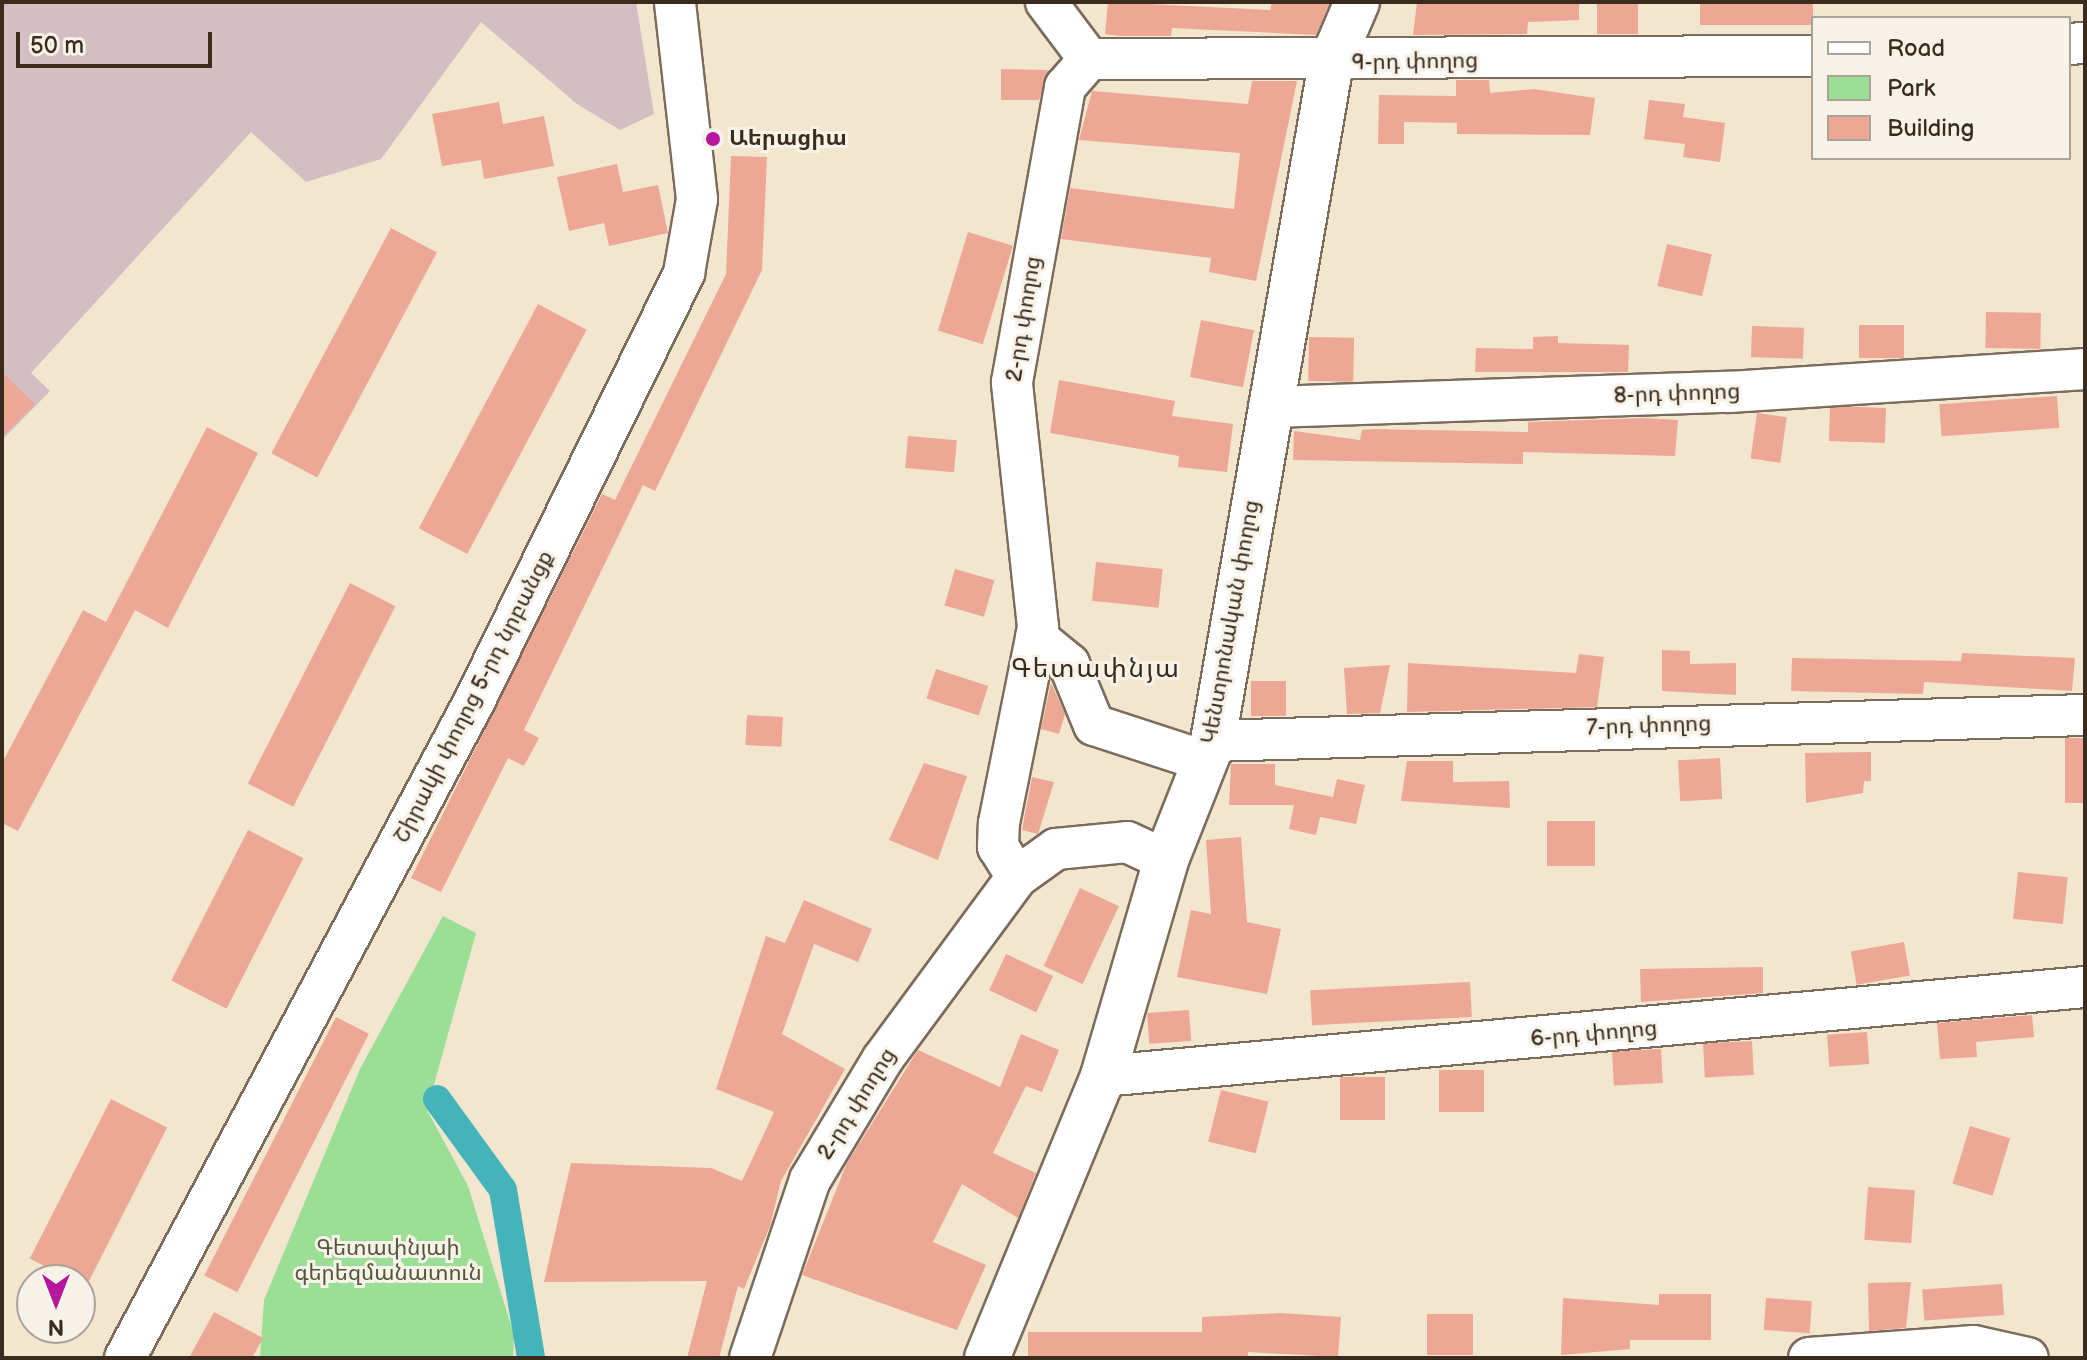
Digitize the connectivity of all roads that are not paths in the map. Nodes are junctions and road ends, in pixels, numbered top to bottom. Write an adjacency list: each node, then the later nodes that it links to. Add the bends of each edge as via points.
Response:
1 (675, 2): 16 (street, Շիրակի փողոց 5-րդ նրբանցք, via 697,199 684,273 438,772)
2 (1046, 2): 5 (street)
3 (1357, 2): 6 (main road, Կենտրոնական փողոց)
4 (1811, 56): 6 (street, 9-րդ փողոց)
5 (1089, 59): 6 (street, 9-րդ փողոց); 9 (street, 2-րդ փողոց, via 1065,87 1012,382)
6 (1331, 63): 8 (main road, Կենտրոնական փողոց)
7 (2085, 369): 8 (street, 8-րդ փողոց, via 1730,392)
8 (1269, 407): 11 (main road, Կենտրոնական փողոց)
9 (1036, 637): 11 (street, via 1069,664 1094,725); 13 (street, 2-րդ փողոց, via 999,823 998,847)
10 (2085, 715): 11 (street, 7-րդ փողոց)
11 (1209, 751): 12 (main road, Կենտրոնական փողոց)
12 (1166, 860): 13 (street, 2-րդ փողոց, via 1127,842 1056,849); 15 (main road, Կենտրոնական փողոց)
13 (1017, 877): 17 (street, 2-րդ փողոց, via 882,1060 810,1180)
14 (2085, 987): 15 (street, 6-րդ փողոց)
15 (1103, 1076): 18 (main road, Կենտրոնական փողոց)
16 (125, 1358)
17 (750, 1358)
18 (987, 1358)
19 (1809, 1358): 20 (street, via 1974,1346)
20 (2028, 1358)

